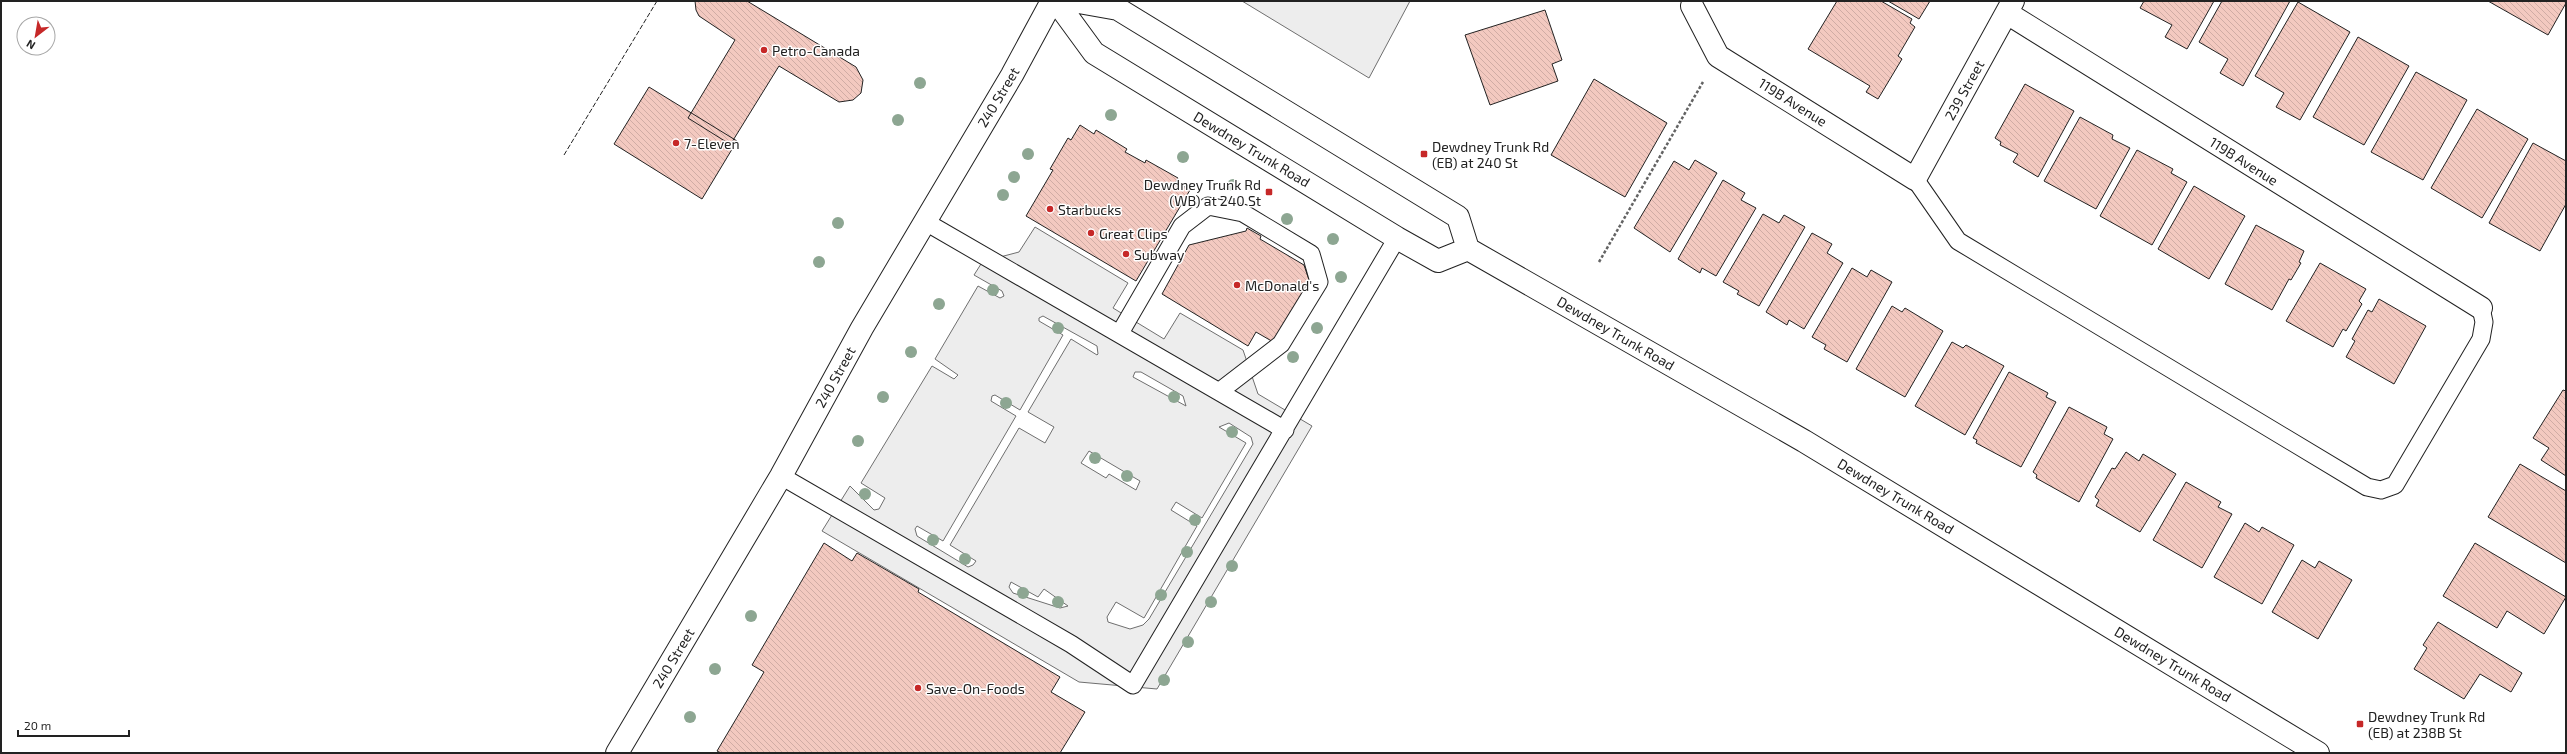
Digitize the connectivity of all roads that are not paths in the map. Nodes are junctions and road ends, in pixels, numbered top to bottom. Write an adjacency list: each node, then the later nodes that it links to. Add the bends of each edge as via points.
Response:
1 (1052, 1): 7 (main road, 240 Street, via 1012,75)
2 (1056, 1): 8 (main road, Dewdney Trunk Road, via 1094,53)
3 (1073, 1): 9 (main road, via 1118,9 1458,217)
4 (1692, 6): 6 (main road, 119B Avenue, via 1718,56)
5 (2010, 7): 6 (main road, 239 Street); 10 (main road, 119B Avenue)
6 (1915, 179): 10 (lane, via 1958,241 2367,487 2381,490 2395,485 2481,339 2484,322)
7 (924, 221): 11 (lane); 14 (main road, 240 Street)
8 (1397, 238): 9 (main road, Dewdney Trunk Road, via 1438,261); 13 (lane)
9 (1468, 249): 16 (main road, Dewdney Trunk Road, via 1804,441)
10 (2481, 308)
11 (1120, 333): 12 (lane); 12 (lane, via 1182,226 1208,206 1242,213 1311,254 1319,282 1281,344)
12 (1220, 391): 13 (lane)
13 (1285, 430): 14 (lane, via 1133,685 1071,644)
14 (781, 476): 15 (main road, 240 Street)
15 (617, 753)
16 (2318, 753)

